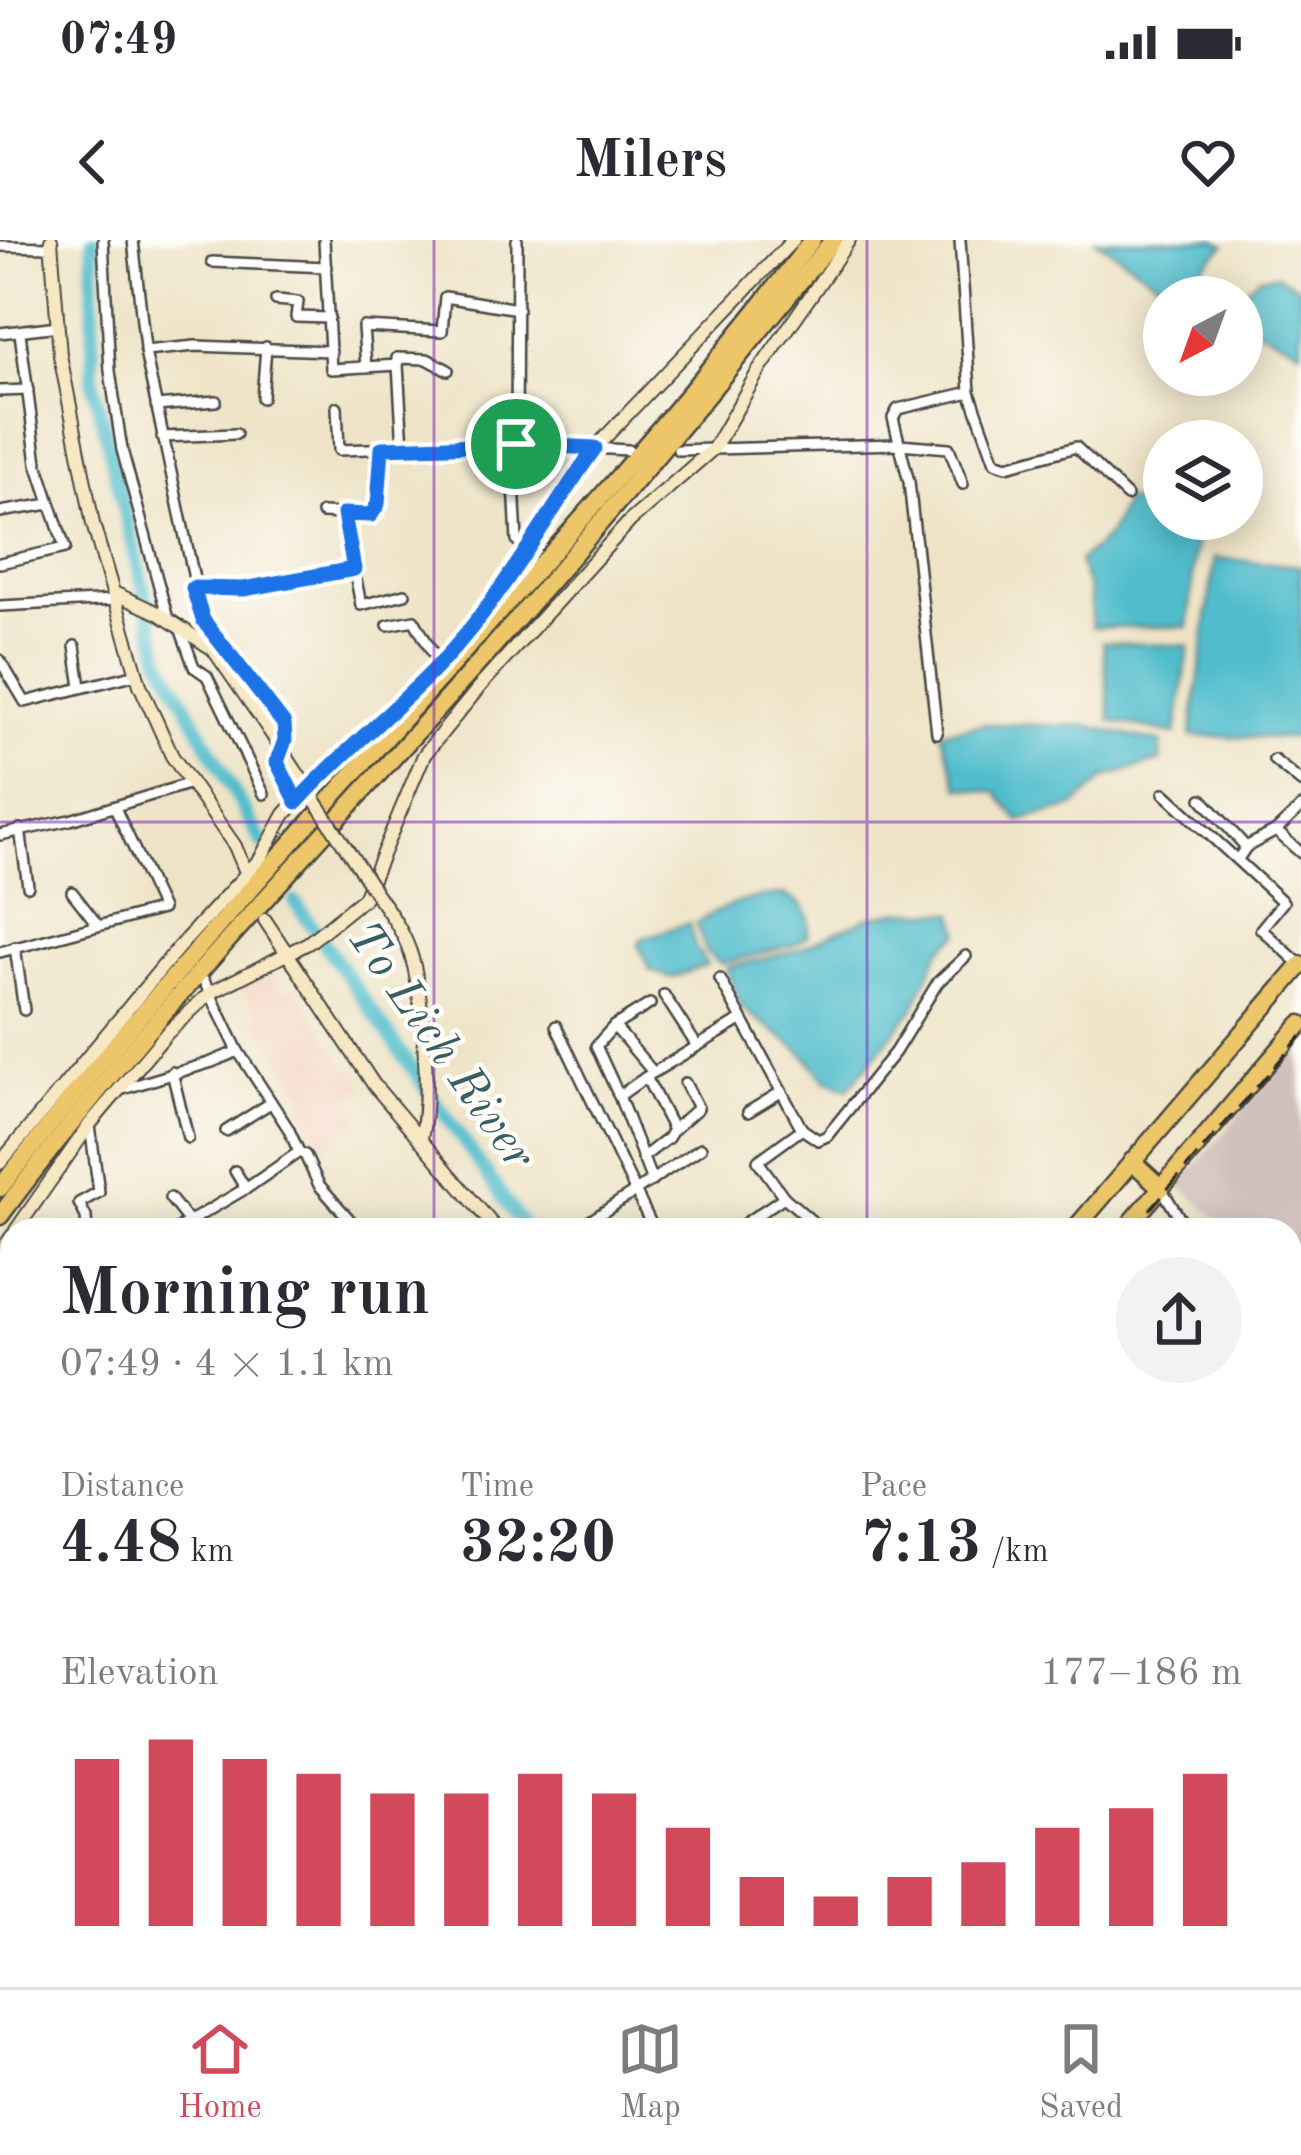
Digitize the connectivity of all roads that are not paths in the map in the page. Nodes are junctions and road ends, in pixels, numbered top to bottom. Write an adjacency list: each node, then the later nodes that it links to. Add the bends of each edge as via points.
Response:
1 (103, 240): 56 (street, via 122,450)
2 (134, 240): 21 (street)
3 (324, 240): 13 (street)
4 (517, 240): 15 (street)
5 (793, 240): 39 (street)
6 (812, 240): 123 (highway, via 449,671 182,966)
7 (833, 240): 129 (highway, via 568,558 178,996)
8 (849, 240): 40 (street)
9 (960, 240): 28 (street)
10 (51, 243): 11 (street); 17 (street)
11 (0, 246)
12 (212, 262): 13 (street)
13 (326, 267): 16 (street)
14 (276, 300): 16 (street, via 298,302 296,317)
15 (518, 309): 24 (street, via 445,297 442,331 363,327); 35 (street)
16 (329, 318): 22 (street)
17 (58, 326): 19 (street); 54 (street, via 92,524)
18 (0, 333): 19 (street)
19 (20, 333): 26 (street)
20 (266, 347): 21 (street); 22 (street); 29 (street)
21 (146, 351): 31 (street)
22 (331, 351): 24 (street, via 332,369)
23 (398, 365): 24 (street); 25 (street, via 398,358 427,359); 37 (street)
24 (366, 367)
25 (448, 370)
26 (28, 390): 27 (street); 45 (street)
27 (0, 391)
28 (970, 392): 36 (street, via 895,412); 44 (street, via 998,465 1076,447)
29 (262, 398)
30 (216, 401): 31 (street)
31 (156, 406): 34 (street)
32 (337, 407): 38 (street, via 339,450)
33 (236, 434): 34 (street)
34 (162, 437): 52 (street)
35 (514, 444): 37 (street); 39 (street); 49 (street, via 517,541)
36 (899, 444): 40 (street); 43 (street, via 949,448); 65 (street)
37 (403, 447): 38 (street)
38 (382, 448): 48 (street, via 378,504 371,515)
39 (595, 448): 41 (street); 49 (street)
40 (714, 448): 42 (street); 88 (street, via 630,521 482,685 424,754 364,898)
41 (628, 449)
42 (678, 450)
43 (963, 484)
44 (1127, 496)
45 (50, 504): 46 (street); 50 (street, via 65,548)
46 (0, 512)
47 (322, 513): 48 (street)
48 (344, 514): 51 (street)
49 (529, 549): 62 (street)
50 (0, 563)
51 (354, 569): 52 (street, via 244,589); 53 (street, via 361,605)
52 (193, 588): 57 (street)
53 (405, 593)
54 (119, 598): 55 (street); 56 (street); 63 (street)
55 (0, 606)
56 (168, 619): 59 (street); 70 (street, via 207,676)
57 (203, 620): 59 (street); 72 (street, via 284,724 277,762)
58 (388, 625): 62 (street, via 414,620)
59 (204, 641): 115 (street, bridge, via 397,923 416,970 426,1109)
60 (75, 646): 64 (street)
61 (0, 660): 64 (street, via 25,702)
62 (439, 664): 72 (street)
63 (137, 674): 64 (street); 68 (street)
64 (81, 687)
65 (937, 733)
66 (1274, 760): 67 (street)
67 (1301, 782)
68 (191, 783): 74 (street); 81 (street)
69 (1164, 793): 80 (street)
70 (264, 794)
71 (1202, 799): 78 (street)
72 (297, 802): 81 (street)
73 (1301, 807): 76 (street)
74 (115, 808): 75 (street); 85 (street, via 162,909)
75 (20, 829): 77 (street); 82 (street)
76 (1276, 831): 78 (street); 79 (street)
77 (0, 835)
78 (1246, 847): 80 (street)
79 (1301, 854)
80 (1238, 859): 90 (street, via 1282,902 1261,929)
81 (246, 876): 120 (street)
82 (28, 886)
83 (72, 892): 85 (street)
84 (267, 918): 88 (street)
85 (98, 924): 86 (street)
86 (15, 947): 87 (street); 95 (street)
87 (0, 952)
88 (288, 954): 92 (street); 115 (street, via 333,1028)
89 (966, 956): 111 (street, via 938,982 895,1052 827,1136 818,1140)
90 (1301, 965): 119 (highway)
91 (720, 979): 96 (street)
92 (207, 987): 101 (street); 105 (street)
93 (664, 995): 100 (street)
94 (650, 1004): 99 (street)
95 (24, 1010)
96 (741, 1020): 100 (street); 106 (street)
97 (1301, 1024): 124 (highway)
98 (556, 1026): 126 (street)
99 (614, 1026): 103 (street); 107 (street, via 596,1046)
100 (697, 1046): 103 (street)
101 (238, 1051): 102 (street); 108 (street)
102 (172, 1072): 105 (street); 114 (street)
103 (649, 1075): 107 (street); 112 (street)
104 (685, 1083): 112 (street, via 698,1108)
105 (123, 1089): 110 (street)
106 (782, 1092): 109 (street); 111 (street)
107 (619, 1096): 118 (street)
108 (269, 1103): 113 (street); 117 (street)
109 (748, 1112)
110 (90, 1124): 130 (street); 131 (street, via 98,1196 79,1204)
111 (802, 1129): 127 (street, via 758,1161)
112 (673, 1130): 118 (street)
113 (226, 1131)
114 (188, 1138)
115 (420, 1140): 135 (street)
116 (701, 1148): 122 (street)
117 (299, 1152): 125 (street); 134 (street)
118 (642, 1158): 122 (street)
119 (1132, 1161): 124 (highway); 140 (highway)
120 (0, 1163)
121 (235, 1171): 125 (street)
122 (652, 1181): 126 (street)
123 (0, 1188)
124 (1161, 1188): 141 (highway); 142 (street)
125 (246, 1189): 133 (street)
126 (636, 1193): 136 (street); 137 (street)
127 (784, 1197): 138 (street); 139 (street)
128 (170, 1198): 132 (street)
129 (0, 1216)
130 (24, 1218)
131 (83, 1218)
132 (186, 1218)
133 (196, 1218)
134 (348, 1218)
135 (484, 1218)
136 (601, 1218)
137 (648, 1218)
138 (753, 1218)
139 (808, 1218)
140 (1085, 1218)
141 (1135, 1218)
142 (1179, 1218)

